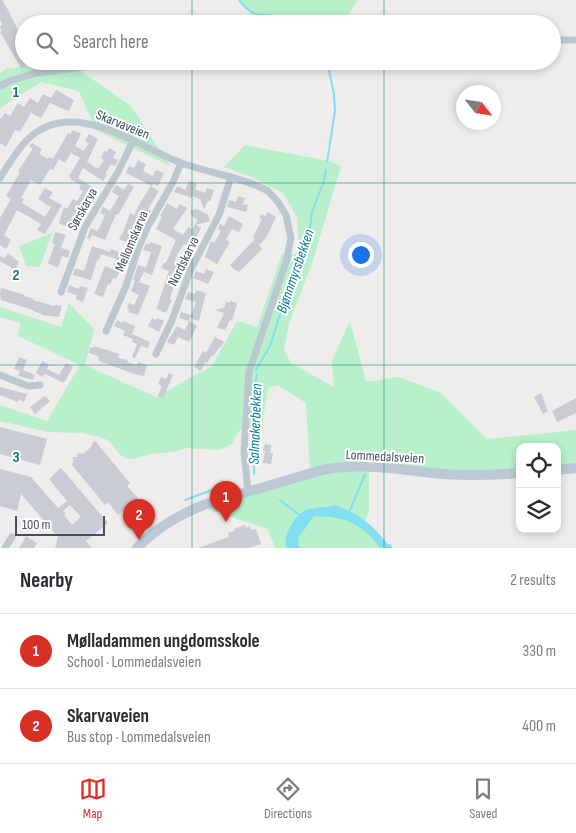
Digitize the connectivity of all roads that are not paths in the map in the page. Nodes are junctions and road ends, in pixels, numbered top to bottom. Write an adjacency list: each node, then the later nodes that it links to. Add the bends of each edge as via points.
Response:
1 (561, 40): 2 (street)
2 (576, 40)
3 (60, 70): 4 (street, via 36,73)
4 (0, 86)
5 (134, 141): 6 (street, Skarvaveien); 8 (street, Skarvaveien, via 91,123 60,123 42,128 28,139); 9 (street, Sørskarva, via 85,227)
6 (181, 163): 7 (street, Skarvaveien); 10 (street, Mellomskarva, via 147,228)
7 (231, 177): 11 (street, Nordskarva, via 219,215 190,271); 17 (street, Skarvaveien, via 258,186 273,196 286,215 291,238 249,372 244,452)
8 (0, 178)
9 (61, 292)
10 (106, 331)
11 (156, 354)
12 (0, 374): 13 (street, via 28,386)
13 (40, 385)
14 (576, 468): 15 (main road)
15 (561, 470)
16 (516, 473): 17 (main road, Lommedalsveien, via 462,475 369,466 341,467)
17 (248, 492): 18 (main road, Lommedalsveien)
18 (224, 500): 21 (main road, Lommedalsveien, via 181,514); 22 (main road, Lommedalsveien, via 184,520)
19 (12, 537): 20 (street)
20 (5, 548)
21 (137, 548)
22 (145, 548)

